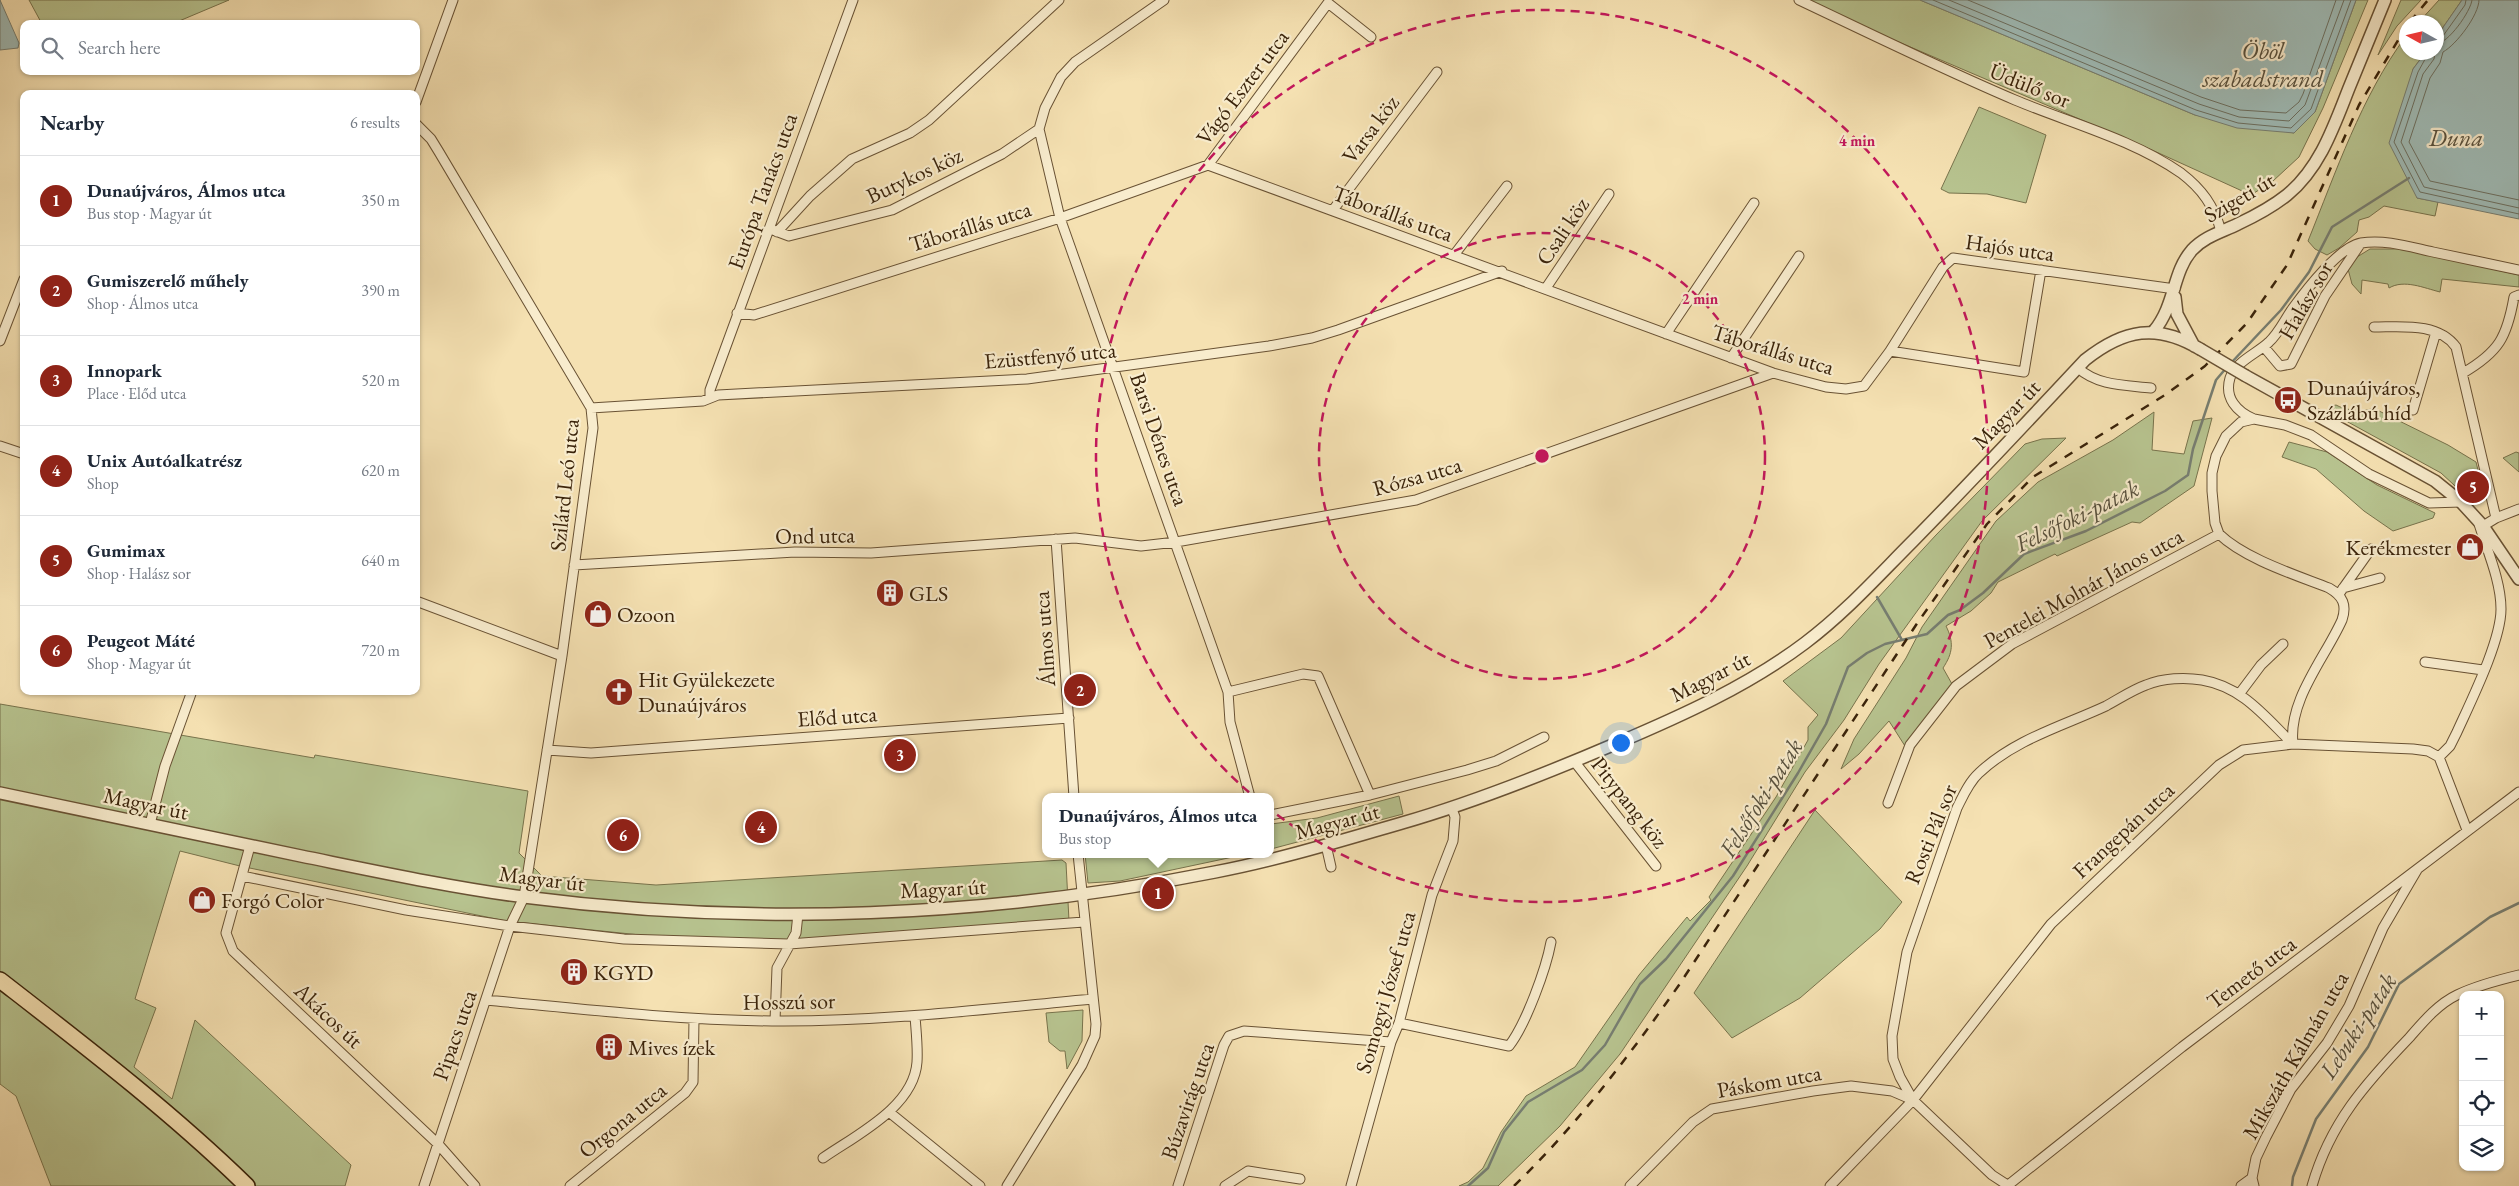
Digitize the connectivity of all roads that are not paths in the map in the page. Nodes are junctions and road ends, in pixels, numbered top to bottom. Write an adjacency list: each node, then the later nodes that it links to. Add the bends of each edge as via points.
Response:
1 (453, 0): 9 (street)
2 (853, 0): 18 (street, Európa Tanács utca)
3 (1059, 0): 20 (street, via 929,120 910,133 852,159)
4 (1164, 0): 11 (street, via 1075,62 1053,90)
5 (1799, 0): 19 (street, Üdülő sor, via 1967,79 2121,142 2165,164 2193,183 2207,198)
6 (2384, 0): 19 (street, Szigeti út, via 2333,129 2313,166 2278,201)
7 (1371, 37): 12 (street, Vágó Eszter utca, via 1328,3)
8 (1437, 72): 16 (street, Varsa köz)
9 (420, 91)
10 (420, 128): 50 (street, Szilárd Leó utca, via 439,152)
11 (1040, 129): 17 (street, Barsi Dénes utca); 20 (street, Butykos köz, via 1002,154 892,210 812,232 789,236)
12 (1208, 165): 16 (street, Táborállás utca); 17 (street, Táborállás utca)
13 (1507, 186): 22 (street)
14 (1609, 194): 28 (street, Csali köz)
15 (1754, 203): 37 (street)
16 (1332, 210): 22 (street, Táborállás utca)
17 (1060, 218): 31 (street, Táborállás utca, via 754,315); 44 (street, Barsi Dénes utca)
18 (768, 228): 20 (street, Butykos köz); 31 (street, Európa Tanács utca)
19 (2221, 231): 29 (street, Szigeti út, via 2196,246 2186,258)
20 (777, 232)
21 (2361, 243): 25 (street, via 2397,244); 40 (street, Halász sor, via 2332,262); 40 (street, Halász sor, via 2325,296 2291,364 2280,366)
22 (1454, 255): 26 (street, Táborállás utca)
23 (1799, 256): 43 (street)
24 (2041, 270): 29 (street, Hajós utca); 42 (street, Hajós utca, via 1952,258); 42 (street, via 2024,372)
25 (2519, 270)
26 (1502, 271): 28 (street, Táborállás utca); 44 (street, Ezüstfenyő utca, via 1312,338)
27 (20, 287): 33 (street)
28 (1546, 288): 37 (street, Táborállás utca)
29 (2175, 291): 32 (street, Szigeti út)
30 (2519, 294): 47 (street, via 2514,297 2504,336 2477,364)
31 (737, 313): 49 (street, Európa Tanács utca)
32 (2172, 313): 35 (street); 38 (street, via 2174,328); 41 (street)
33 (4, 321): 39 (street)
34 (2374, 327): 36 (street, via 2418,327)
35 (2154, 331): 38 (street, Magyar út); 45 (street, Magyar út, via 2115,340)
36 (2436, 332): 47 (street, via 2449,338 2456,347); 51 (street)
37 (1666, 334): 43 (street, Táborállás utca)
38 (2169, 335): 41 (street, Magyar út)
39 (0, 341)
40 (2264, 347): 52 (street, Halász sor, via 2234,370 2229,381 2234,406)
41 (2197, 348): 55 (street, Magyar út, bridge, via 2435,481)
42 (1890, 351): 46 (street, Táborállás utca, via 1869,380 1859,388 1813,385)
43 (1731, 358): 46 (street, Táborállás utca)
44 (1115, 368): 49 (street, Ezüstfenyő utca, via 1027,379); 61 (street, Barsi Dénes utca)
45 (2078, 368): 48 (street, via 2102,382); 80 (street, Magyar út, via 1852,603 1804,644 1709,701)
46 (1773, 373): 61 (street, Rózsa utca, via 1416,500)
47 (2463, 373): 57 (street)
48 (2151, 388)
49 (710, 397): 50 (street, Ezüstfenyő utca, via 703,401)
50 (591, 408): 63 (street, Szilárd Leó utca, via 594,428)
51 (2413, 410)
52 (2254, 419): 55 (street, via 2285,425 2311,435 2369,474 2428,503); 59 (street, via 2241,422 2226,436 2216,456 2212,491)
53 (0, 446): 54 (street)
54 (20, 453)
55 (2461, 502): 58 (street)
56 (2519, 509): 57 (street)
57 (2496, 518): 58 (street)
58 (2480, 522): 65 (street); 71 (street, via 2501,608 2500,629)
59 (2219, 534): 66 (street, via 2265,563); 86 (street, Pentelei Molnár János utca, via 2012,644 1956,686 1910,745)
60 (1056, 539): 61 (street, Rózsa utca, via 1075,538 1141,546); 63 (street, Ond utca, via 871,553 795,552); 75 (street, Álmos utca)
61 (1176, 542): 72 (street, Barsi Dénes utca)
62 (2371, 550): 66 (street)
63 (574, 565): 69 (street, Szilárd Leó utca)
64 (2380, 578): 66 (street)
65 (2519, 579)
66 (2341, 591): 77 (street, via 2345,612 2304,692 2292,729)
67 (420, 603): 69 (street)
68 (2284, 644): 73 (street, via 2261,665)
69 (562, 656): 78 (street, Szilárd Leó utca)
70 (2425, 662): 71 (street)
71 (2483, 670): 79 (street, via 2450,746)
72 (1228, 692): 84 (street, Barsi Dénes utca, via 1230,722); 85 (street, Magyar út, via 1303,674 1318,676)
73 (2240, 692): 77 (street, Rosti Pál sor); 116 (street, Rosti Pál sor, via 2202,680 2164,680 2146,685 2032,738 1978,773 1957,808 1907,952 1892,1048 1900,1077)
74 (191, 695): 89 (street, via 165,766)
75 (1069, 718): 78 (street, Előd utca, via 592,753); 83 (street, Álmos utca)
76 (1544, 737): 85 (street, Magyar út, via 1496,761)
77 (2294, 744): 79 (street, Frangepán utca, via 2413,749); 116 (street, Frangepán utca, via 2243,750 2219,765 2051,924)
78 (547, 750): 101 (street, Szilárd Leó utca)
79 (2439, 757): 90 (street)
80 (1574, 761): 87 (street, Magyar út); 97 (street, Pitypang köz)
81 (2519, 792): 90 (street, Temető utca)
82 (0, 793): 89 (street, Magyar út)
83 (1074, 793)
84 (1249, 793)
85 (1370, 795): 88 (street, Magyar út)
86 (1888, 803)
87 (1452, 809): 91 (street, Magyar út); 114 (street, Somogyi József utca, via 1455,817 1453,841 1432,895)
88 (1274, 814)
89 (150, 824): 92 (street, Magyar út)
90 (2467, 830): 96 (street, Temető utca)
91 (1326, 845): 95 (street, Magyar út); 98 (street)
92 (250, 846): 99 (street, Akácos út); 101 (street, Magyar út)
93 (1078, 858): 100 (street)
94 (1273, 858): 100 (street, Magyar út, via 1220,871)
95 (1274, 858)
96 (2420, 865): 121 (street, Mikszáth Kálmán utca, via 2383,928 2349,1006 2327,1043 2291,1089 2256,1158); 133 (street, Temető utca, via 2182,1047)
97 (1656, 866)
98 (1332, 867)
99 (242, 876): 104 (street, via 406,910); 118 (street, Akácos út, via 226,933 233,951)
100 (1081, 895): 102 (street, Magyar út, via 915,911); 103 (street)
101 (524, 897): 102 (street, Magyar út, via 661,910); 104 (street, Pipacs utca)
102 (798, 914): 106 (street, via 796,933)
103 (1084, 922): 106 (street); 109 (street)
104 (510, 926): 106 (street, via 624,938); 110 (street, Pipacs utca)
105 (1551, 942): 114 (street, via 1548,958 1509,1046)
106 (789, 944): 113 (street, via 777,968)
107 (2519, 975): 135 (street, via 2456,995 2434,1011 2367,1081 2349,1105 2327,1144)
108 (0, 980): 122 (main road, via 87,1046)
109 (1093, 999): 111 (street, Hosszú sor); 127 (street, via 1095,1036 1087,1055)
110 (486, 1000): 112 (street, Hosszú sor); 118 (street, Pipacs utca)
111 (915, 1016): 113 (street, Hosszú sor); 117 (street, via 917,1063 914,1076 904,1097)
112 (694, 1019): 113 (street, Hosszú sor); 125 (street, Orgona utca, via 693,1082 685,1093)
113 (775, 1021)
114 (1398, 1023): 115 (street, Somogyi József utca)
115 (1391, 1042): 128 (street, Búzavirág utca, via 1237,1032 1229,1036); 130 (street, Somogyi József utca)
116 (1913, 1100): 131 (street, Páskom utca, via 1892,1091 1851,1086 1712,1109 1693,1122); 132 (street, Frangepán utca); 133 (street, via 1992,1175)
117 (889, 1112): 119 (street); 126 (street)
118 (438, 1144): 123 (street, Pipacs utca); 124 (street, Akácos út)
119 (824, 1158)
120 (1300, 1179): 129 (street, via 1248,1171)
121 (2253, 1182): 134 (street)
122 (247, 1186)
123 (424, 1186)
124 (475, 1186)
125 (570, 1186)
126 (980, 1186)
127 (1006, 1186)
128 (1178, 1186)
129 (1225, 1186)
130 (1351, 1186)
131 (1630, 1186)
132 (1830, 1186)
133 (2008, 1186)
134 (2241, 1186)
135 (2312, 1186)

